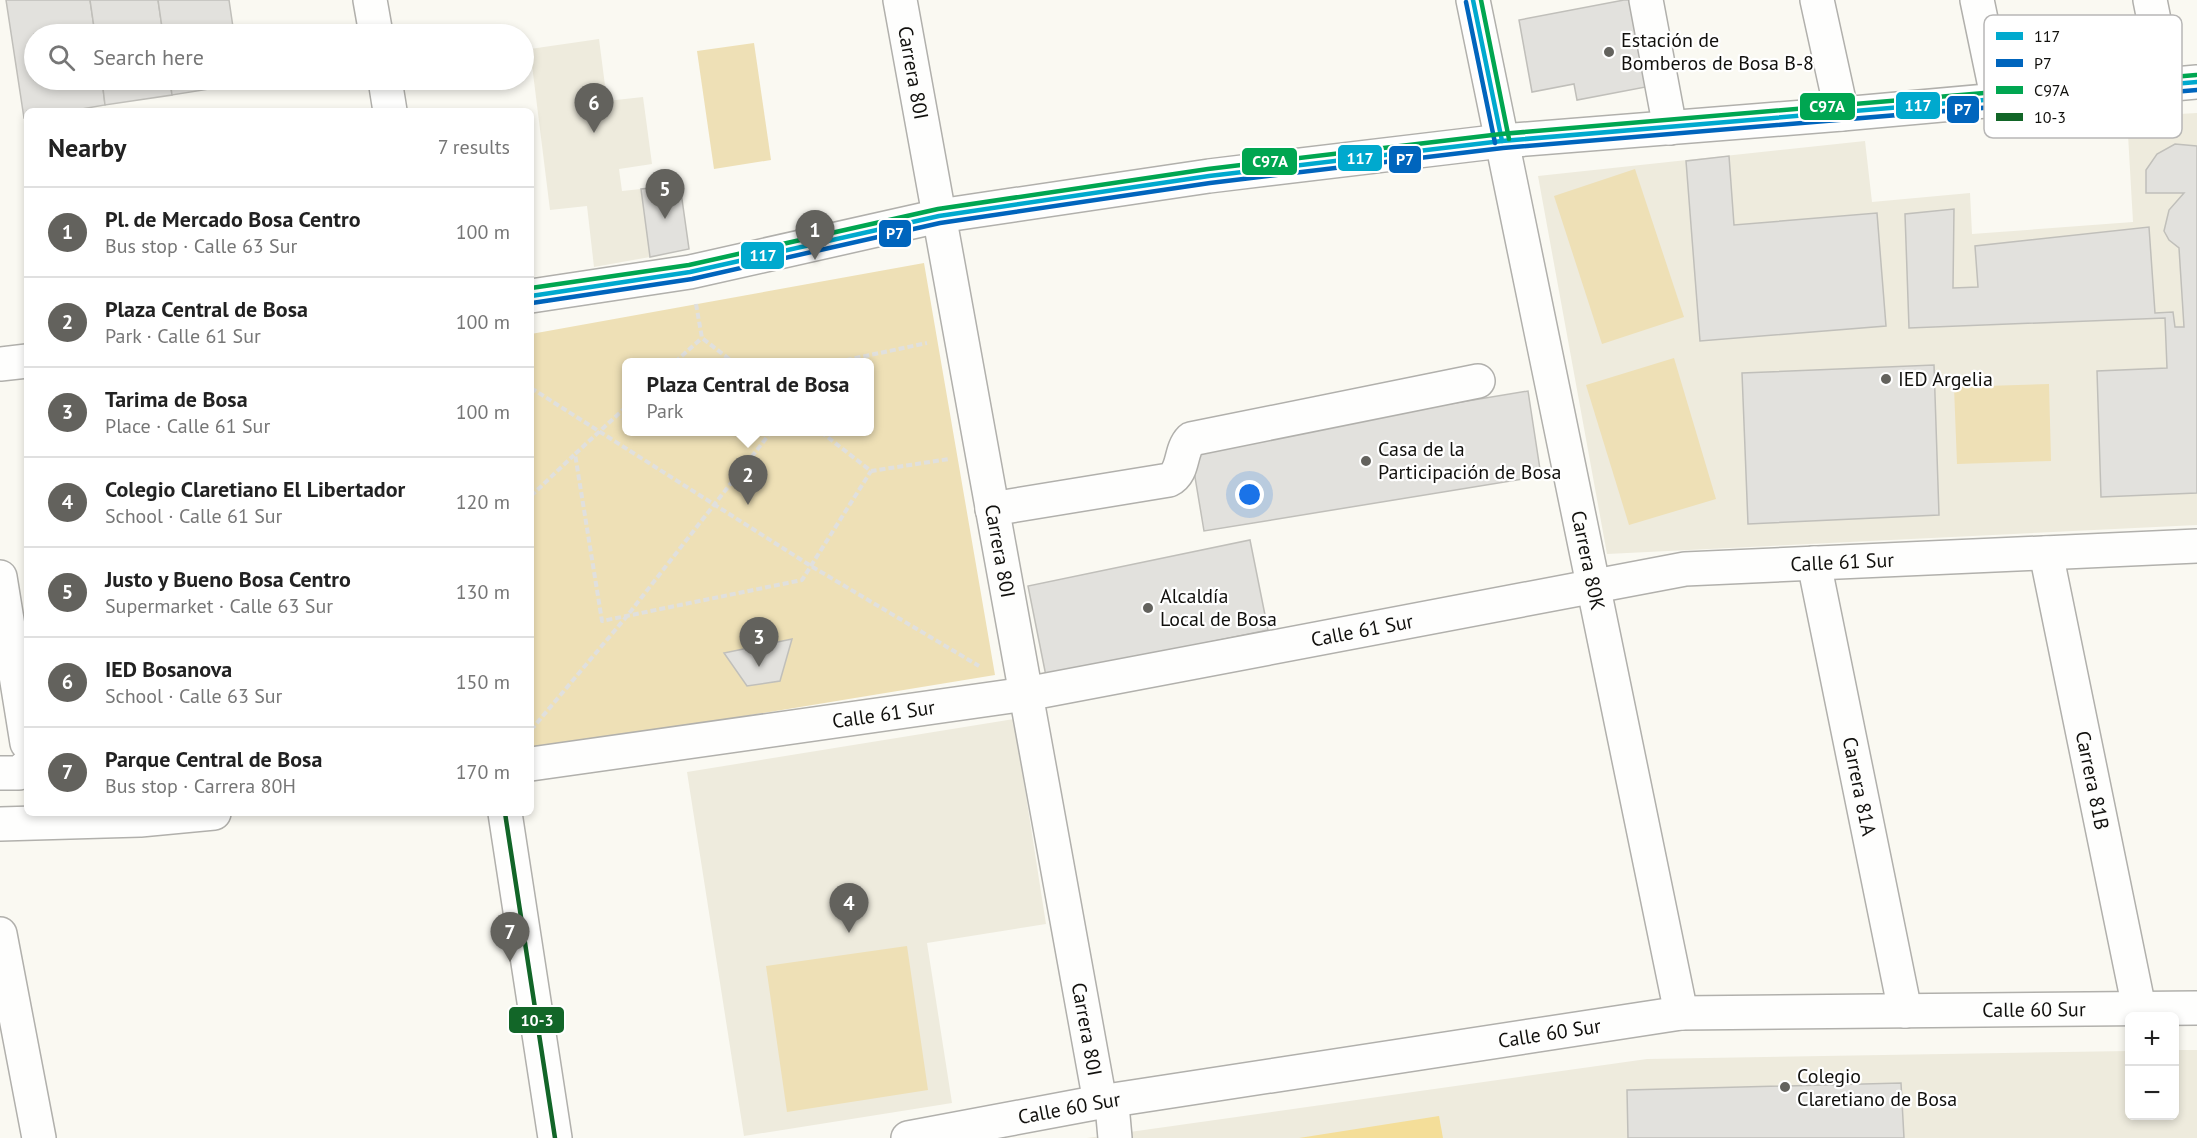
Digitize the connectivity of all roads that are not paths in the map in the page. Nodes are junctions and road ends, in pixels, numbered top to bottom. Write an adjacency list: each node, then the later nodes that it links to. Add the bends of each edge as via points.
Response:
1 (370, 0): 9 (street)
2 (900, 0): 17 (street, Carrera 80I)
3 (1473, 0): 16 (street, Carrera 80K)
4 (1646, 0): 15 (street)
5 (1817, 0): 14 (street)
6 (1977, 0): 10 (street)
7 (2150, 0): 8 (street)
8 (2156, 15)
9 (374, 24)
10 (1984, 34)
11 (387, 90): 13 (street)
12 (1984, 102): 14 (street)
13 (390, 108)
14 (1842, 114): 15 (street)
15 (1670, 128): 16 (street)
16 (1502, 141): 17 (street, via 1209,176); 27 (street, Carrera 80K)
17 (939, 216): 18 (street, via 690,272); 22 (street, Carrera 80I)
18 (534, 296)
19 (24, 361): 20 (street)
20 (0, 364)
21 (1478, 381): 22 (street, via 1191,439 1183,451 1179,472 1169,480)
22 (992, 509): 28 (street, Carrera 80I)
23 (2197, 546): 24 (street, Calle 61 Sur)
24 (2046, 553): 25 (street, Calle 61 Sur); 37 (street, Carrera 81B)
25 (1814, 563): 27 (street, Calle 61 Sur, via 1685,569); 39 (street, Carrera 81A)
26 (0, 577): 29 (street)
27 (1593, 586): 28 (street, Calle 61 Sur); 40 (street, Carrera 80K)
28 (1026, 694): 30 (street, Calle 61 Sur); 41 (street, Carrera 80I)
29 (24, 725)
30 (534, 764)
31 (24, 769): 32 (street, via 19,773)
32 (0, 773)
33 (182, 816): 35 (street)
34 (505, 816): 43 (street)
35 (0, 824)
36 (0, 934): 42 (street)
37 (2139, 1008): 38 (street, Calle 60 Sur); 39 (street, Calle 60 Sur)
38 (2197, 1008)
39 (1905, 1011): 40 (street, Calle 60 Sur)
40 (1681, 1013): 41 (street, Calle 60 Sur)
41 (1109, 1119): 44 (street, Calle 60 Sur)
42 (39, 1138)
43 (555, 1138)
44 (908, 1138)

